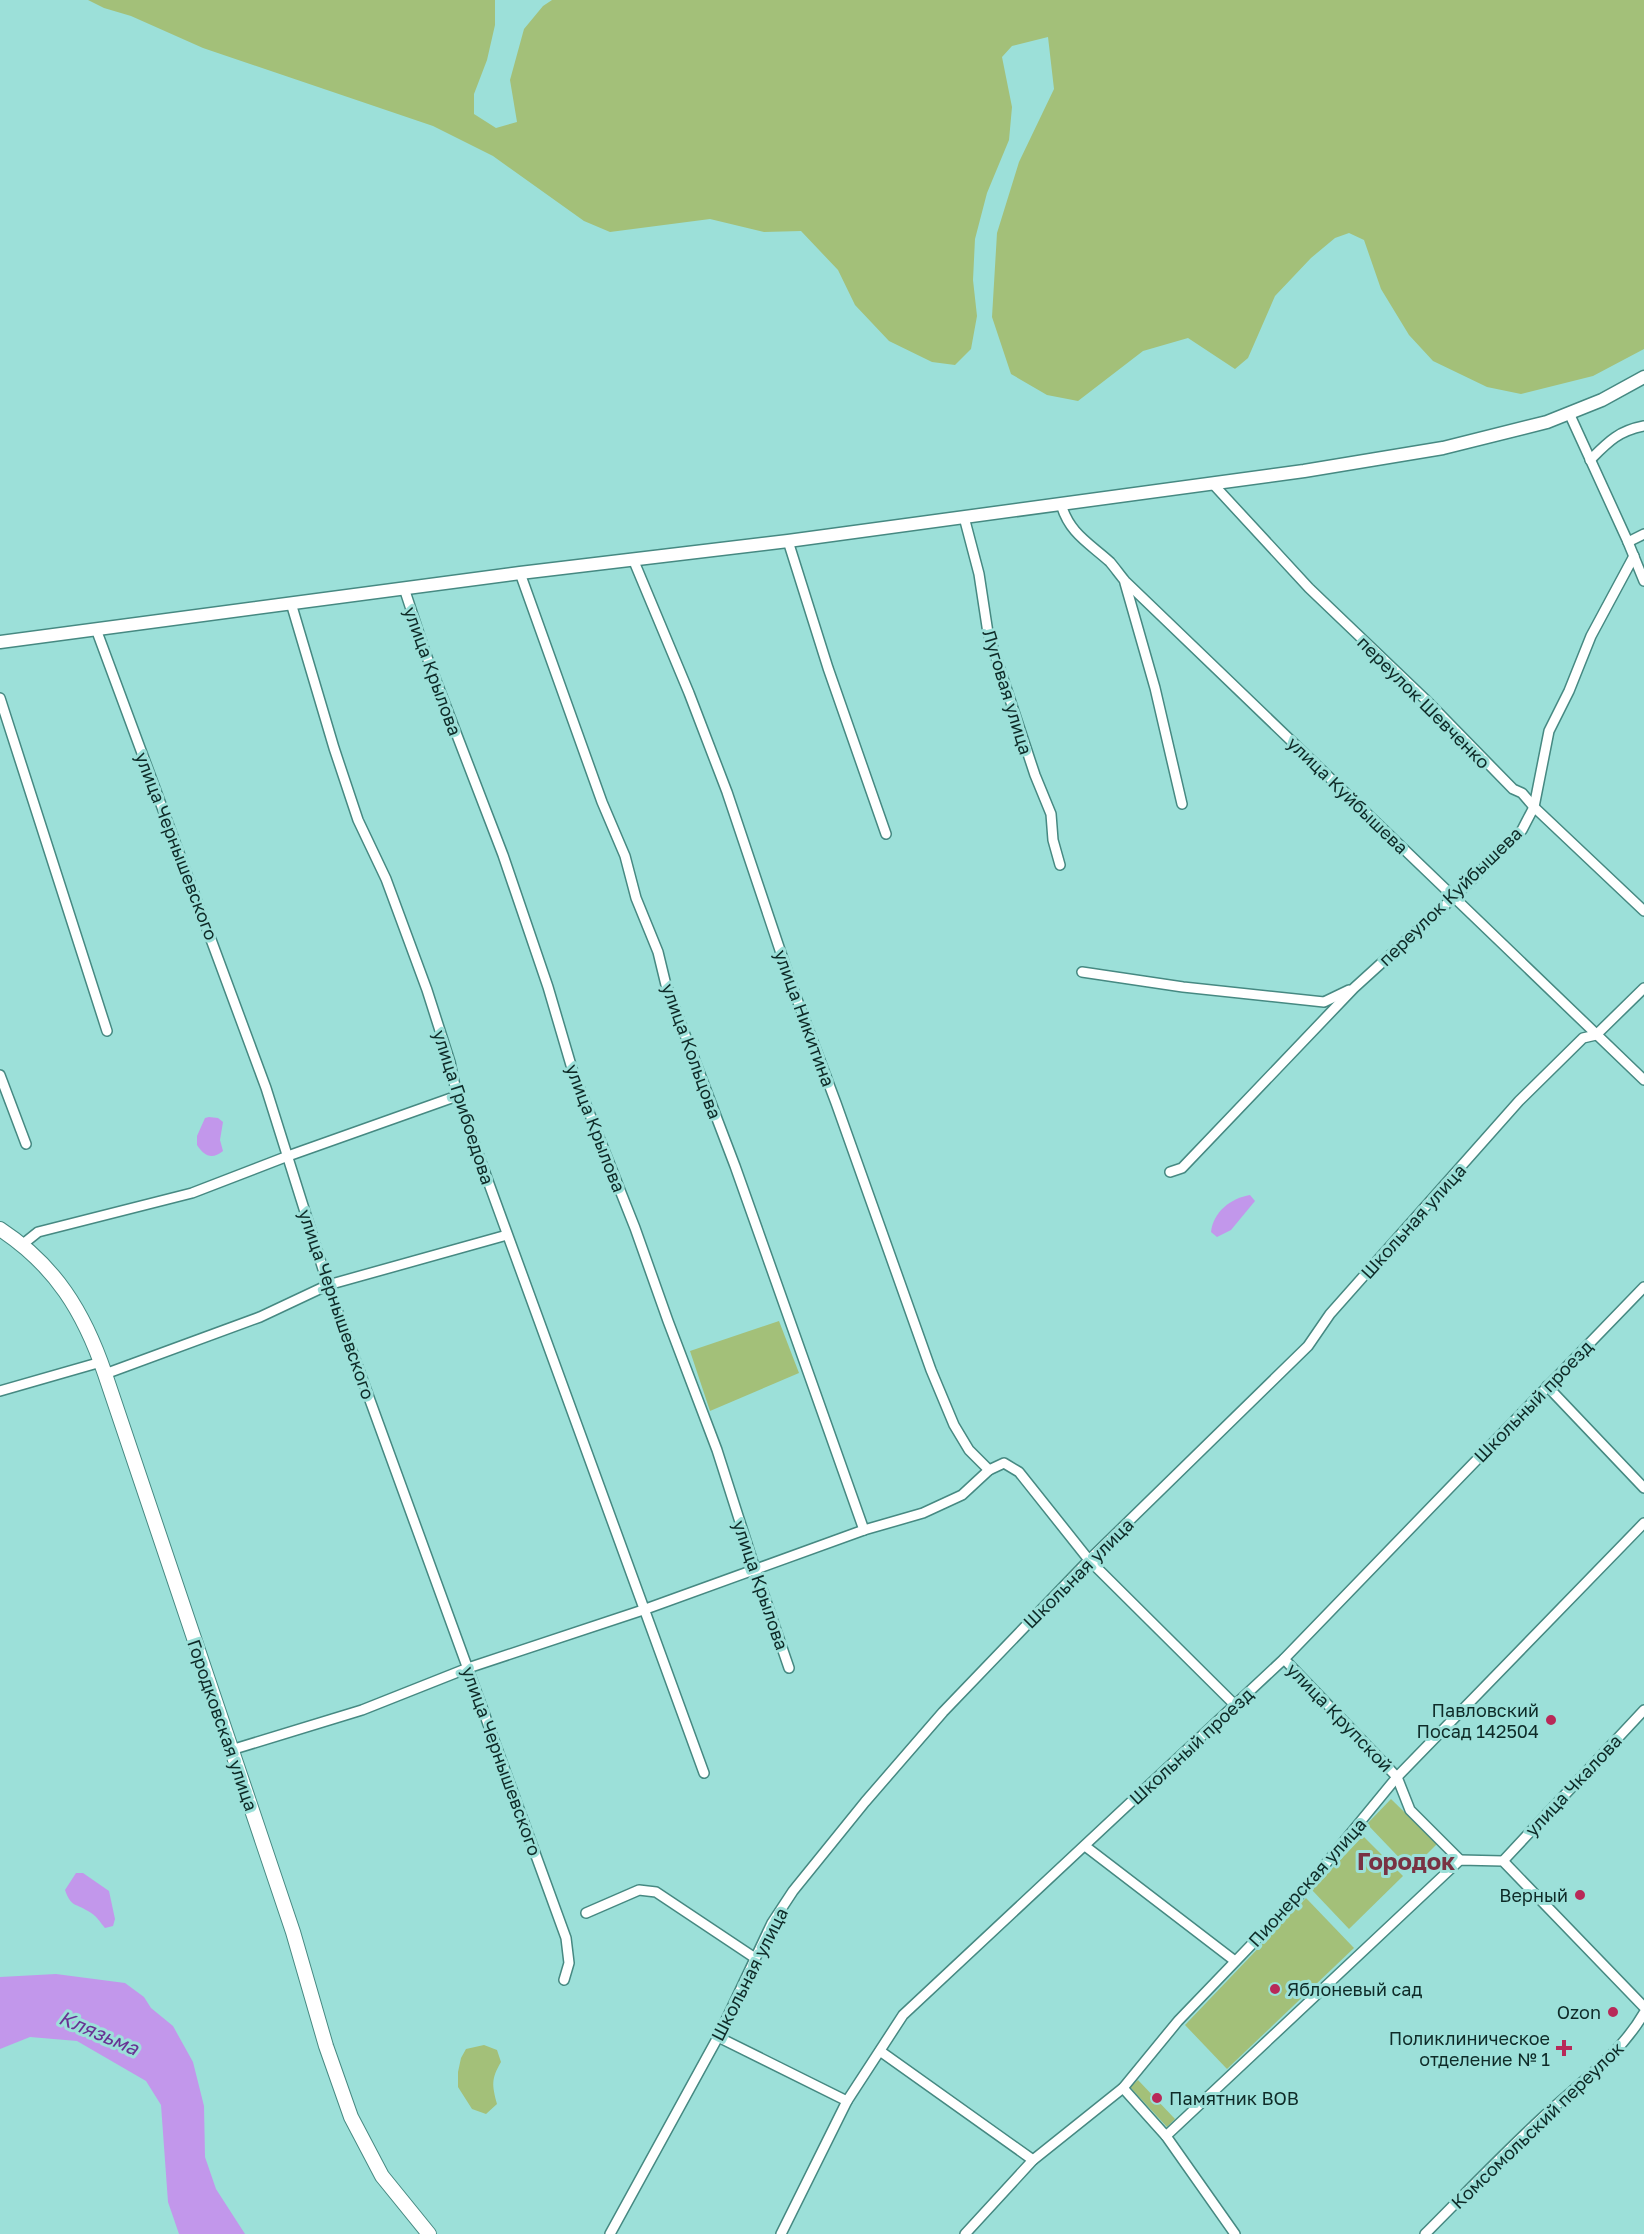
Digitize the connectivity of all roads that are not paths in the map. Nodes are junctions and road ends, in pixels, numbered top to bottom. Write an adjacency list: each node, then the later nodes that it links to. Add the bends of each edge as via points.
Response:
1 (1644, 377): 2 (street)
2 (1569, 413): 4 (street); 5 (street, via 1443,448)
3 (1644, 426): 4 (street, via 1614,436)
4 (1590, 460): 10 (street)
5 (1213, 484): 6 (street); 22 (street, переулок Шевченко, via 1309,588)
6 (1060, 504): 7 (street); 14 (street, улица Куйбышева, via 1072,528)
7 (964, 517): 9 (street); 24 (street, Луговая улица, via 979,574 988,633 1051,814)
8 (1644, 534): 10 (street)
9 (788, 541): 12 (street); 23 (street)
10 (1628, 542): 11 (street)
11 (1634, 556): 15 (street); 22 (street, переулок Куйбышева, via 1591,636 1549,731)
12 (633, 559): 13 (street); 46 (street, улица Никитина, via 727,792 931,1370 954,1425 969,1450)
13 (520, 573): 16 (street); 49 (street, улица Кольцова, via 625,856 666,986 735,1166)
14 (1125, 581): 21 (street); 25 (street, улица Куйбышева)
15 (1644, 581)
16 (404, 588): 17 (street); 51 (street, улица Крылова, via 503,855 573,1072 717,1450)
17 (291, 603): 18 (street); 34 (street, улица Грибоедова, via 358,820 386,879 427,990)
18 (96, 629): 19 (street); 36 (street, улица Чернышевского, via 208,927)
19 (0, 642)
20 (0, 698): 30 (street)
21 (1182, 804)
22 (1534, 807): 25 (street, переулок Куйбышева, via 1522,830); 26 (street, переулок Шевченко)
23 (886, 834)
24 (1060, 865)
25 (1453, 898): 28 (street, переулок Куйбышева); 31 (street, улица Куйбышева)
26 (1644, 911)
27 (1082, 972): 28 (street, via 1324,1002)
28 (1354, 988): 37 (street, переулок Куйбышева, via 1182,1168)
29 (1644, 988): 31 (street, Школьная улица)
30 (107, 1031)
31 (1596, 1035): 33 (street, улица Куйбышева); 50 (street, Школьная улица, via 1583,1038 1519,1101 1330,1314 1308,1346)
32 (0, 1075): 35 (street)
33 (1644, 1080)
34 (457, 1096): 36 (street); 39 (street, улица Грибоедова)
35 (26, 1144)
36 (288, 1156): 40 (street, via 192,1193 38,1232); 41 (street, улица Чернышевского)
37 (1170, 1172)
38 (0, 1229): 40 (main road, Городковская улица)
39 (507, 1235): 41 (street); 52 (street, улица Грибоедова)
40 (23, 1244): 43 (main road, Городковская улица, via 60,1283 82,1316)
41 (328, 1285): 43 (street, via 260,1317); 54 (street, улица Чернышевского)
42 (1644, 1287): 44 (street, Школьный проезд)
43 (103, 1368): 45 (street); 58 (main road, Городковская улица)
44 (1547, 1386): 47 (street); 53 (street, Школьный проезд)
45 (0, 1391)
46 (989, 1470): 49 (street, via 962,1495 922,1513); 50 (street, via 1004,1463 1019,1472)
47 (1644, 1488)
48 (1644, 1523): 60 (street, Пионерская улица)
49 (864, 1530): 51 (street)
50 (1089, 1560): 56 (street); 65 (street, Школьная улица, via 943,1712 865,1802 793,1891)
51 (755, 1569): 52 (street); 55 (street, улица Крылова)
52 (643, 1610): 54 (street); 59 (street, улица Грибоедова)
53 (1284, 1659): 56 (street, Школьный проезд); 60 (street, улица Крупской)
54 (468, 1668): 58 (street, via 362,1710); 67 (street, улица Чернышевского, via 566,1938 569,1963)
55 (789, 1668)
56 (1235, 1705): 61 (street, Школьный проезд)
57 (1644, 1710): 63 (street, улица Чкалова)
58 (231, 1750): 76 (main road, Городковская улица, via 351,2117 382,2176)
59 (704, 1773)
60 (1397, 1777): 62 (street, улица Крупской, via 1410,1810); 66 (street, Пионерская улица, via 1305,1889)
61 (1085, 1846): 66 (street); 71 (street, Школьный проезд, via 903,2015)
62 (1460, 1860): 63 (street); 74 (street)
63 (1503, 1861): 68 (street)
64 (586, 1913): 65 (street, via 639,1890 656,1892)
65 (755, 1958): 70 (street, Школьная улица)
66 (1235, 1962): 72 (street, Пионерская улица, via 1178,2021)
67 (564, 1980)
68 (1644, 2007)
69 (1644, 2013): 81 (street, Комсомольский переулок, via 1620,2046 1524,2134)
70 (718, 2037): 73 (street); 77 (street, Школьная улица)
71 (880, 2051): 73 (street, Школьный проезд); 75 (street)
72 (1124, 2088): 74 (street); 75 (street, Пионерская улица)
73 (847, 2101): 78 (street, Школьный проезд)
74 (1166, 2136): 80 (street)
75 (1033, 2160): 79 (street, Пионерская улица)
76 (429, 2234)
77 (610, 2234)
78 (781, 2234)
79 (965, 2234)
80 (1235, 2234)
81 (1425, 2234)

